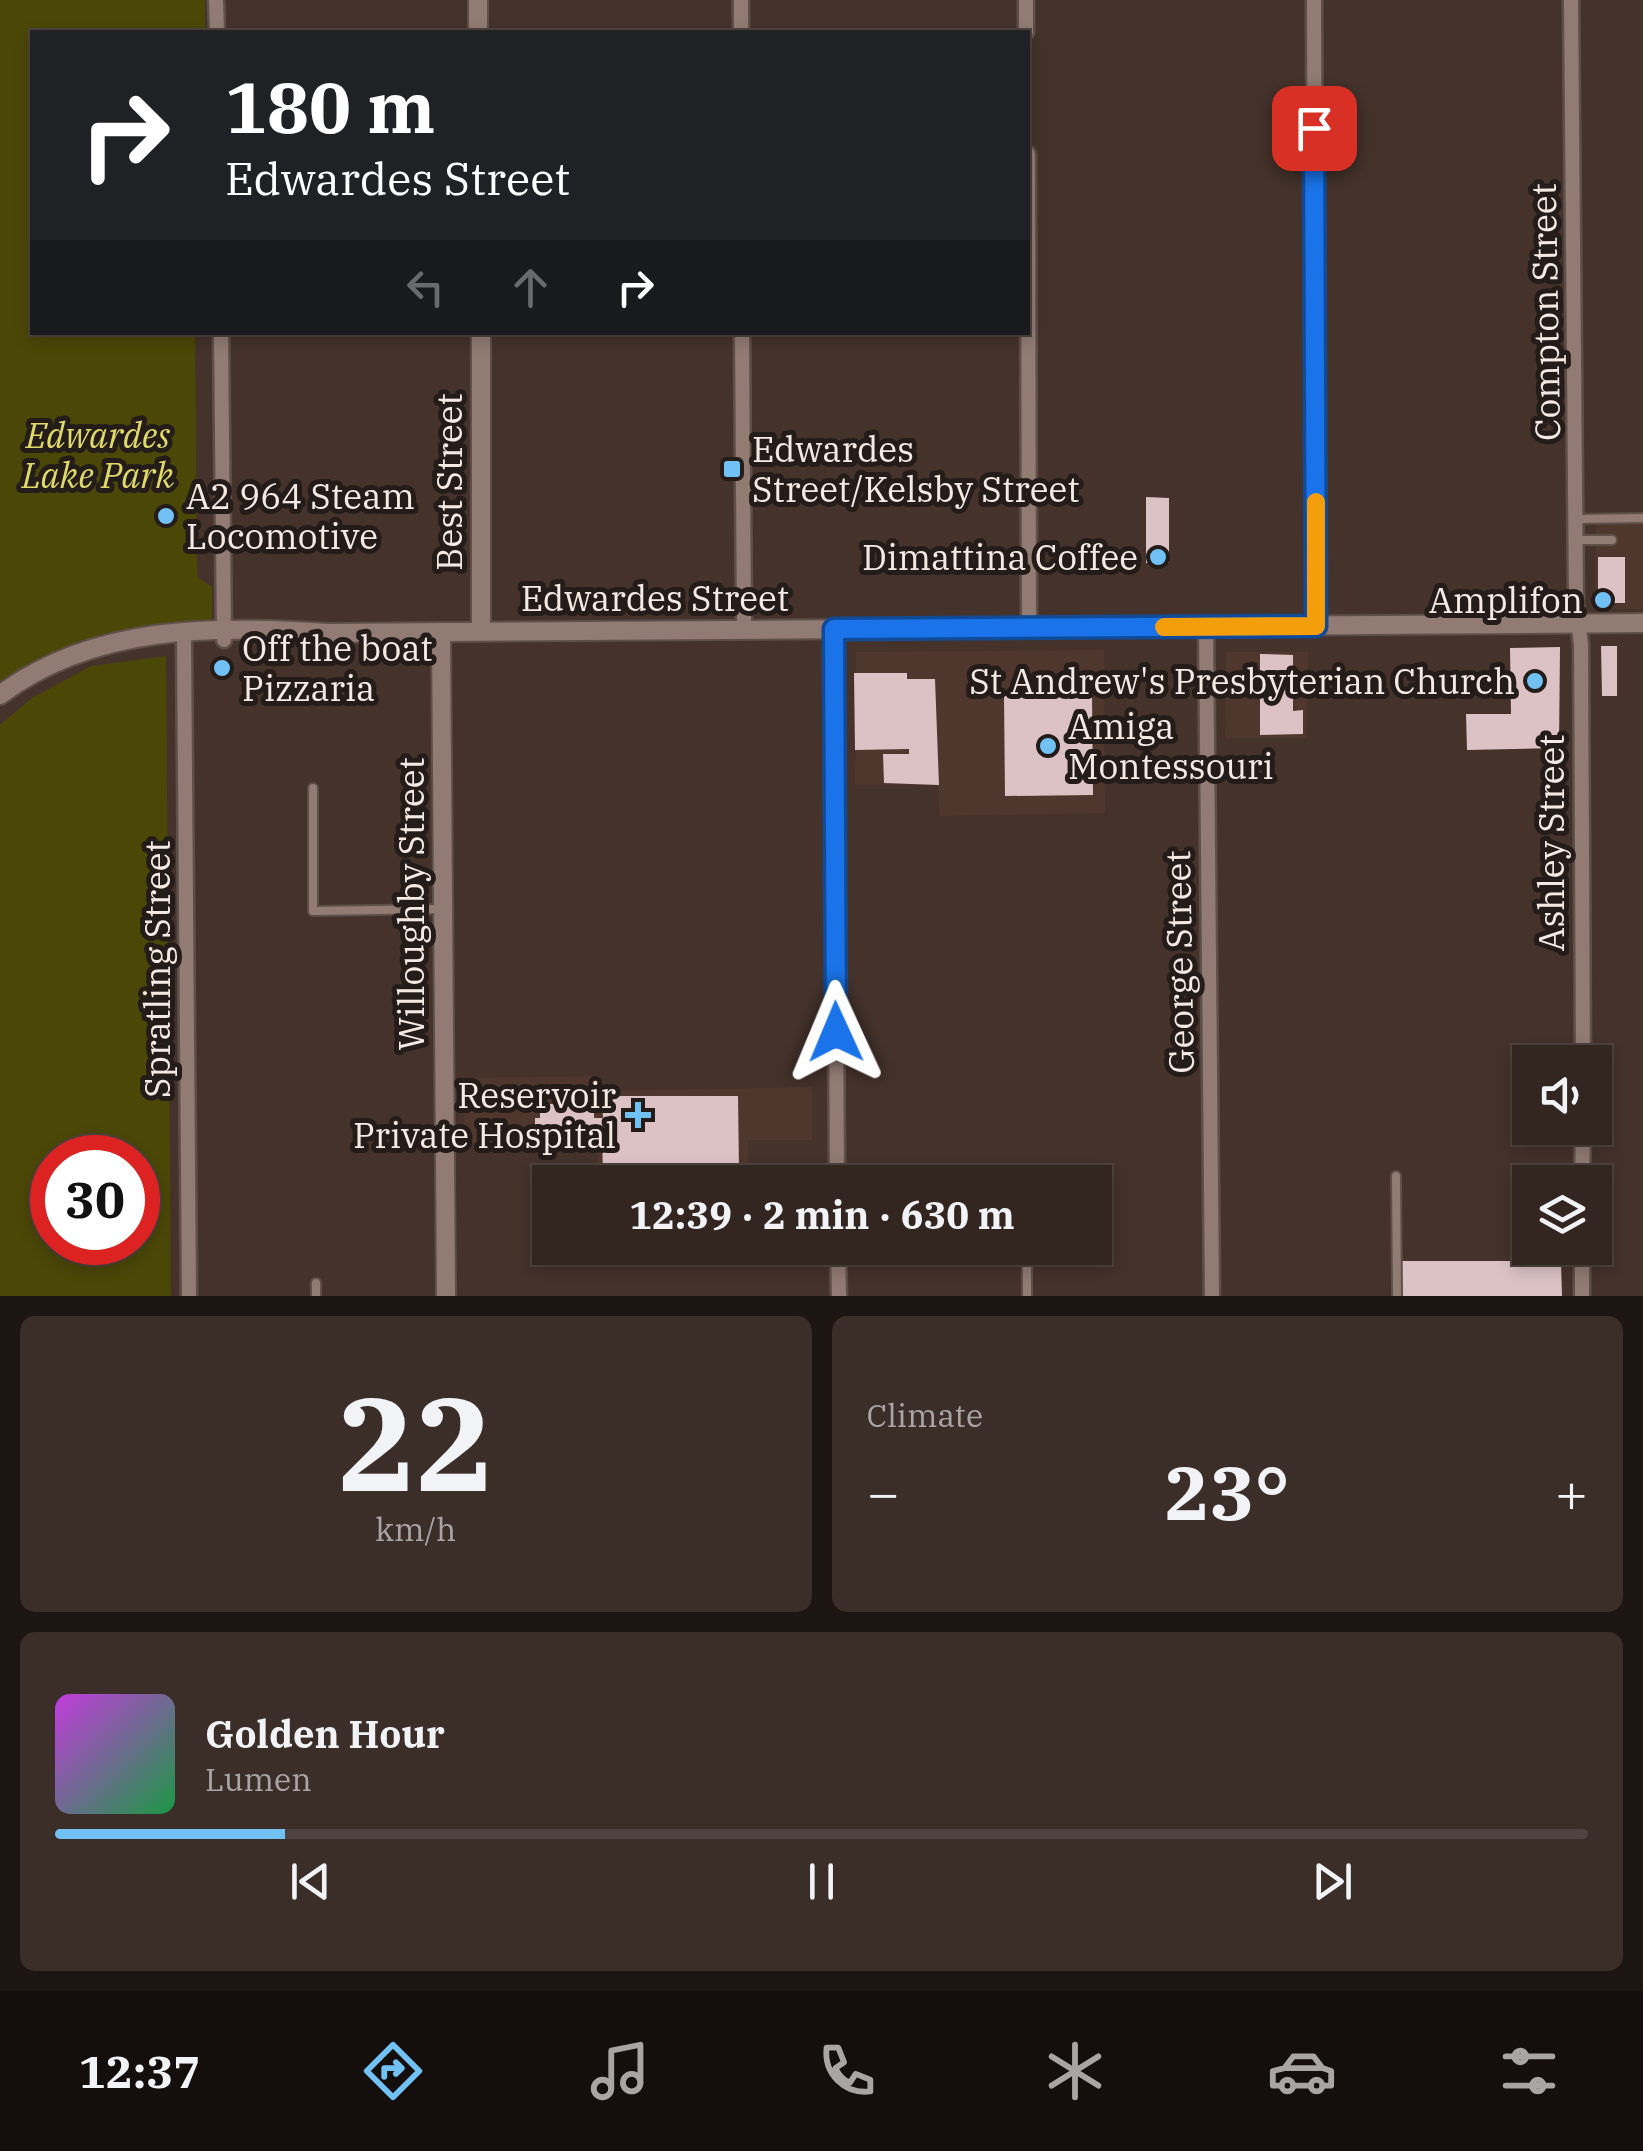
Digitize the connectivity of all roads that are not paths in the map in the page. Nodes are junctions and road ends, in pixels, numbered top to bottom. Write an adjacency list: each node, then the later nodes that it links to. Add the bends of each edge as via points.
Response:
1 (216, 0): 7 (street)
2 (478, 0): 8 (street)
3 (741, 0): 9 (street)
4 (1026, 0): 10 (street)
5 (1314, 0): 21 (street)
6 (1571, 0): 16 (street, Compton Street)
7 (217, 30)
8 (478, 30)
9 (741, 30)
10 (1026, 30)
11 (221, 335): 28 (street)
12 (481, 335): 26 (street, Best Street)
13 (742, 335): 25 (street)
14 (1029, 335): 22 (street)
15 (1643, 518): 16 (lane)
16 (1576, 519): 17 (street, Compton Street)
17 (1576, 540): 18 (lane); 19 (street, Compton Street)
18 (1612, 540)
19 (1579, 624): 20 (street, Edwardes Street); 21 (street, Edwardes Street); 34 (street, Ashley Street)
20 (1643, 624)
21 (1316, 626): 23 (street, Edwardes Street)
22 (1030, 627): 23 (street, Edwardes Street); 24 (street, Edwardes Street)
23 (1206, 627): 46 (street, George Street)
24 (834, 629): 25 (street, Edwardes Street); 35 (street)
25 (744, 630): 26 (street, Edwardes Street)
26 (481, 631): 27 (street, Edwardes Street)
27 (441, 632): 28 (street, Edwardes Street); 33 (street, Willoughby Street)
28 (224, 634): 29 (street, Edwardes Street); 30 (street, Edwardes Street, via 176,632 109,644 40,670)
29 (184, 642): 31 (street, Edwardes Street, via 95,658); 41 (street, Spratling Street)
30 (0, 695)
31 (0, 707)
32 (313, 788): 33 (lane, via 313,910)
33 (443, 909): 43 (street, Willoughby Street)
34 (1582, 1045)
35 (837, 1165)
36 (1396, 1176): 47 (lane)
37 (838, 1265): 44 (street)
38 (1027, 1265): 45 (lane)
39 (1582, 1265): 48 (street)
40 (316, 1283): 42 (lane)
41 (189, 1296)
42 (316, 1296)
43 (446, 1296)
44 (838, 1296)
45 (1027, 1296)
46 (1212, 1296)
47 (1397, 1296)
48 (1582, 1296)

